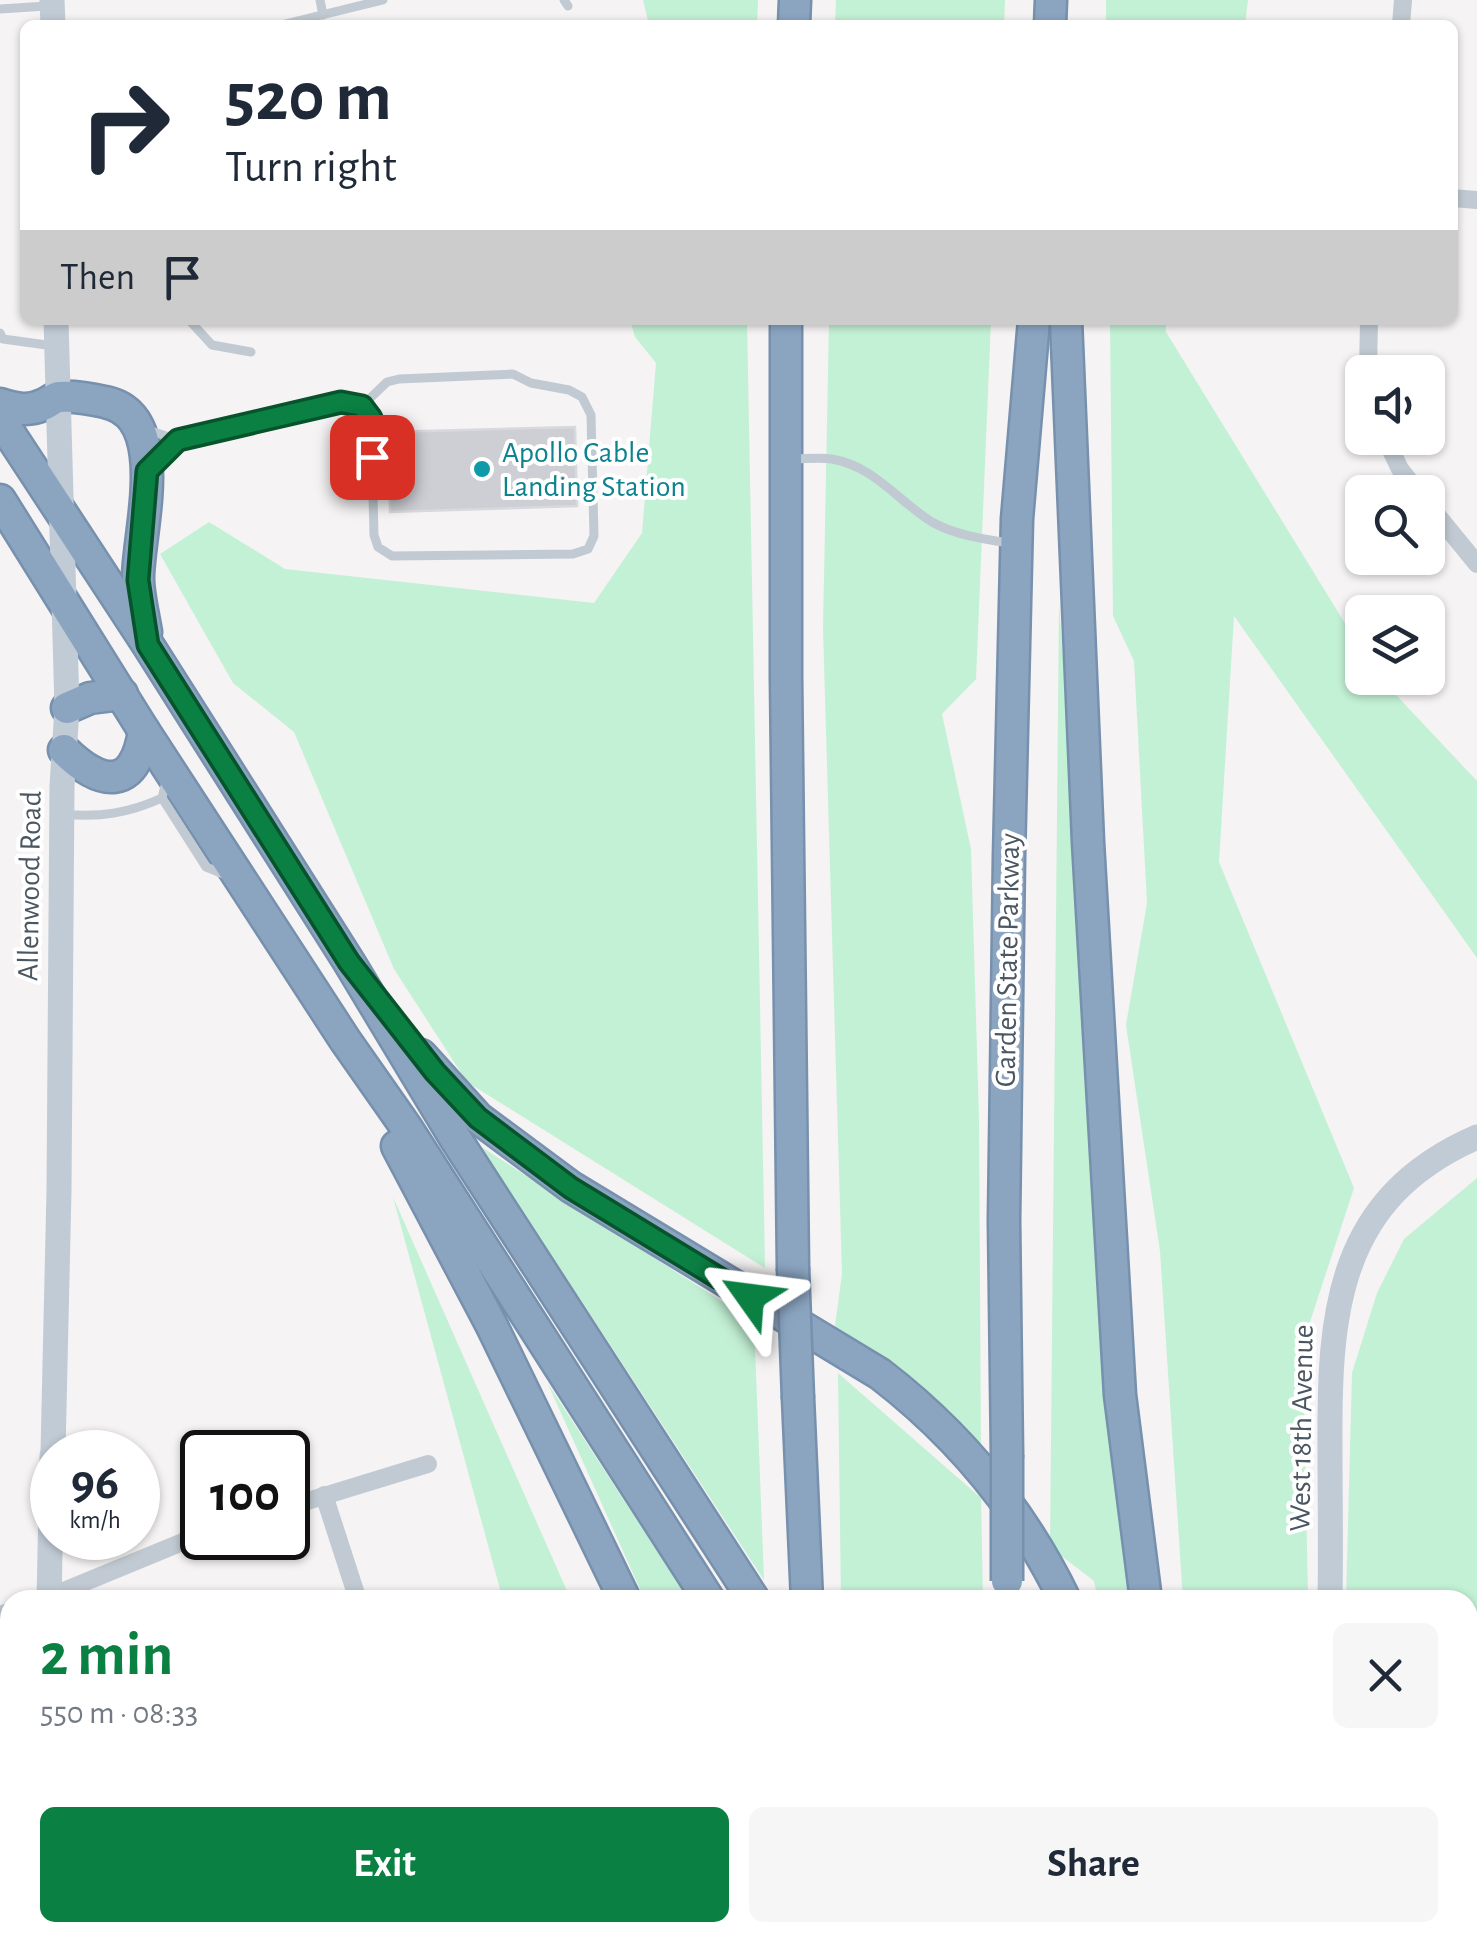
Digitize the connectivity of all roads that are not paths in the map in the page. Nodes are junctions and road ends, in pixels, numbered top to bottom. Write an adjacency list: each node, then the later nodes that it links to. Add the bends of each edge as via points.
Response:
1 (320, 0): 5 (lane)
2 (383, 0): 5 (lane)
3 (0, 9): 4 (lane)
4 (52, 10)
5 (323, 15): 6 (lane)
6 (302, 20)
7 (56, 325): 14 (street, Allenwood Road)
8 (193, 325): 15 (lane, via 212,345)
9 (786, 325): 23 (highway)
10 (1034, 325): 28 (highway, Garden State Parkway)
11 (1066, 325): 56 (highway, via 1119,1376)
12 (1369, 325): 16 (street)
13 (1, 337): 14 (lane)
14 (56, 347): 17 (street, Allenwood Road)
15 (251, 352)
16 (1368, 355)
17 (56, 397): 18 (highway, via 20,411); 21 (highway, via 106,402); 26 (street, Allenwood Road)
18 (0, 404)
19 (362, 406): 19 (lane, via 371,418 374,535 392,556 588,549 594,536 591,415 582,397 513,374 399,379); 22 (lane, via 341,402)
20 (0, 419): 26 (highway)
21 (138, 426): 22 (lane); 24 (highway)
22 (178, 440): 24 (lane)
23 (784, 460): 28 (lane, via 831,458 868,471 932,522); 53 (highway, bridge, via 793,1268)
24 (147, 471): 31 (highway, via 138,580)
25 (0, 500): 30 (highway)
26 (61, 514): 30 (street, Allenwood Road); 31 (highway)
27 (1445, 525): 29 (street)
28 (1016, 544): 54 (highway, Garden State Parkway, bridge, via 1004,1220)
29 (1477, 564)
30 (66, 609): 32 (highway); 33 (street, Allenwood Road)
31 (148, 645): 38 (highway)
32 (122, 694): 33 (highway); 34 (highway)
33 (67, 708): 35 (street, Allenwood Road)
34 (144, 731): 35 (highway, via 140,754 128,771 112,777 85,771); 36 (highway)
35 (64, 750): 37 (street, Allenwood Road)
36 (166, 784): 37 (lane, via 111,815); 39 (highway, via 239,877)
37 (62, 814): 41 (street, Allenwood Road)
38 (349, 962): 52 (highway); 55 (highway, via 435,1072 494,1131 620,1220 880,1374 917,1403 976,1464 1028,1534)
39 (344, 1040): 50 (highway); 51 (highway)
40 (1477, 1137): 57 (street, West 18th Avenue, via 1421,1170 1386,1203 1343,1281 1330,1350)
41 (53, 1430)
42 (428, 1464): 43 (street)
43 (324, 1495): 44 (street); 49 (street)
44 (310, 1500)
45 (180, 1543): 48 (street)
46 (49, 1560): 47 (street, Allenwood Road)
47 (47, 1590)
48 (68, 1590)
49 (355, 1590)
50 (620, 1590)
51 (703, 1590)
52 (748, 1590)
53 (807, 1590)
54 (1008, 1590)
55 (1059, 1590)
56 (1145, 1590)
57 (1330, 1590)

